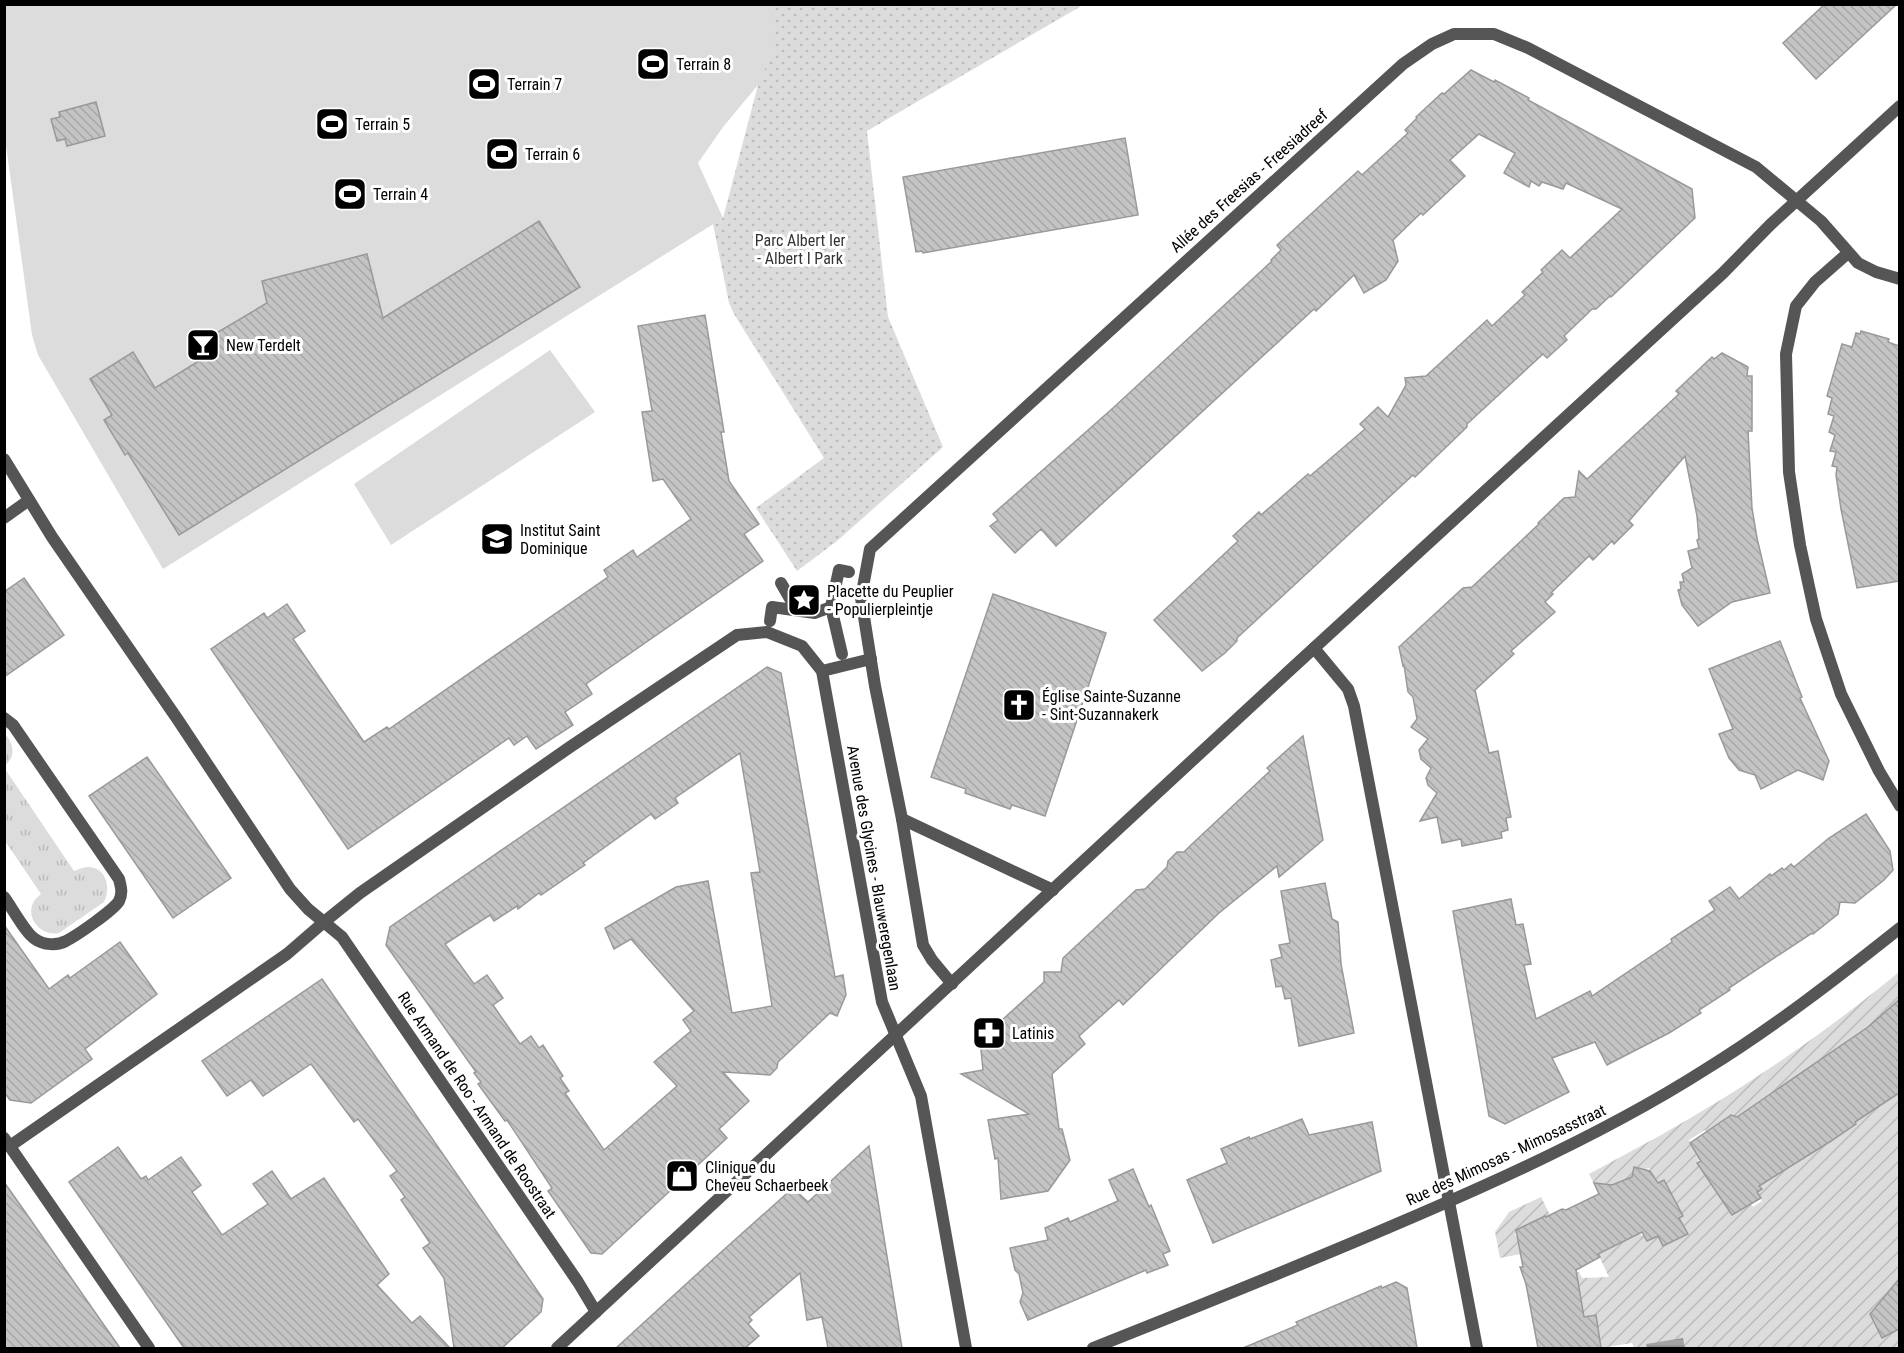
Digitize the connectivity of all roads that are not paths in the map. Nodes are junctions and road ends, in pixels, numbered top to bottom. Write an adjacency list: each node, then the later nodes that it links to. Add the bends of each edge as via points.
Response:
1 (1899, 106): 2 (street)
2 (1797, 200): 3 (street, Allée des Freesias - Freesiadreef); 13 (street, via 1723,273); 15 (street, Allée des Freesias - Freesiadreef, via 1756,166 1528,48 1494,34 1454,34 1432,44 1403,64 870,549 861,598)
3 (1848, 253): 4 (street, Allée des Freesias - Freesiadreef, via 1858,263); 18 (street, via 1815,282 1796,306 1786,354 1789,472 1816,619 1841,694)
4 (1899, 279)
5 (4, 459): 6 (street, Rue Armand de Roo - Armand de Roostraat)
6 (29, 500): 7 (street); 22 (street, Rue Armand de Roo - Armand de Roostraat, via 291,889)
7 (4, 518)
8 (849, 573): 10 (street, via 839,570)
9 (782, 583): 11 (street)
10 (831, 607): 11 (street, via 815,613); 14 (street)
11 (796, 609): 12 (street, via 772,607)
12 (770, 621)
13 (1314, 648): 20 (street); 27 (street, via 1348,689 1354,706)
14 (842, 654)
15 (871, 659): 16 (street); 19 (street, Avenue des Glycines - Blauweregenlaan)
16 (822, 671): 22 (street, via 802,646 767,632 737,634 360,893); 25 (street, Avenue des Glycines - Blauweregenlaan, via 882,1002)
17 (4, 718): 21 (street, via 13,725 119,879 122,892 109,912 66,942 55,944 33,939)
18 (1899, 806)
19 (902, 819): 20 (street); 24 (street, Avenue des Glycines - Blauweregenlaan, via 923,945)
20 (1053, 890): 24 (street)
21 (4, 897)
22 (324, 922): 26 (street, via 287,954); 28 (street, Rue Armand de Roo - Armand de Roostraat, via 342,937)
23 (1899, 928): 27 (street, Rue des Mimosas - Mimosasstraat, via 1798,1008 1706,1069 1623,1118)
24 (952, 984): 25 (street)
25 (897, 1035): 28 (street); 31 (street, Avenue des Glycines - Blauweregenlaan, via 921,1096)
26 (7, 1142): 29 (street)
27 (1449, 1202): 32 (street, Rue des Mimosas - Mimosasstraat); 33 (street)
28 (596, 1312): 30 (street)
29 (149, 1348)
30 (557, 1348)
31 (966, 1348)
32 (1093, 1348)
33 (1477, 1348)

